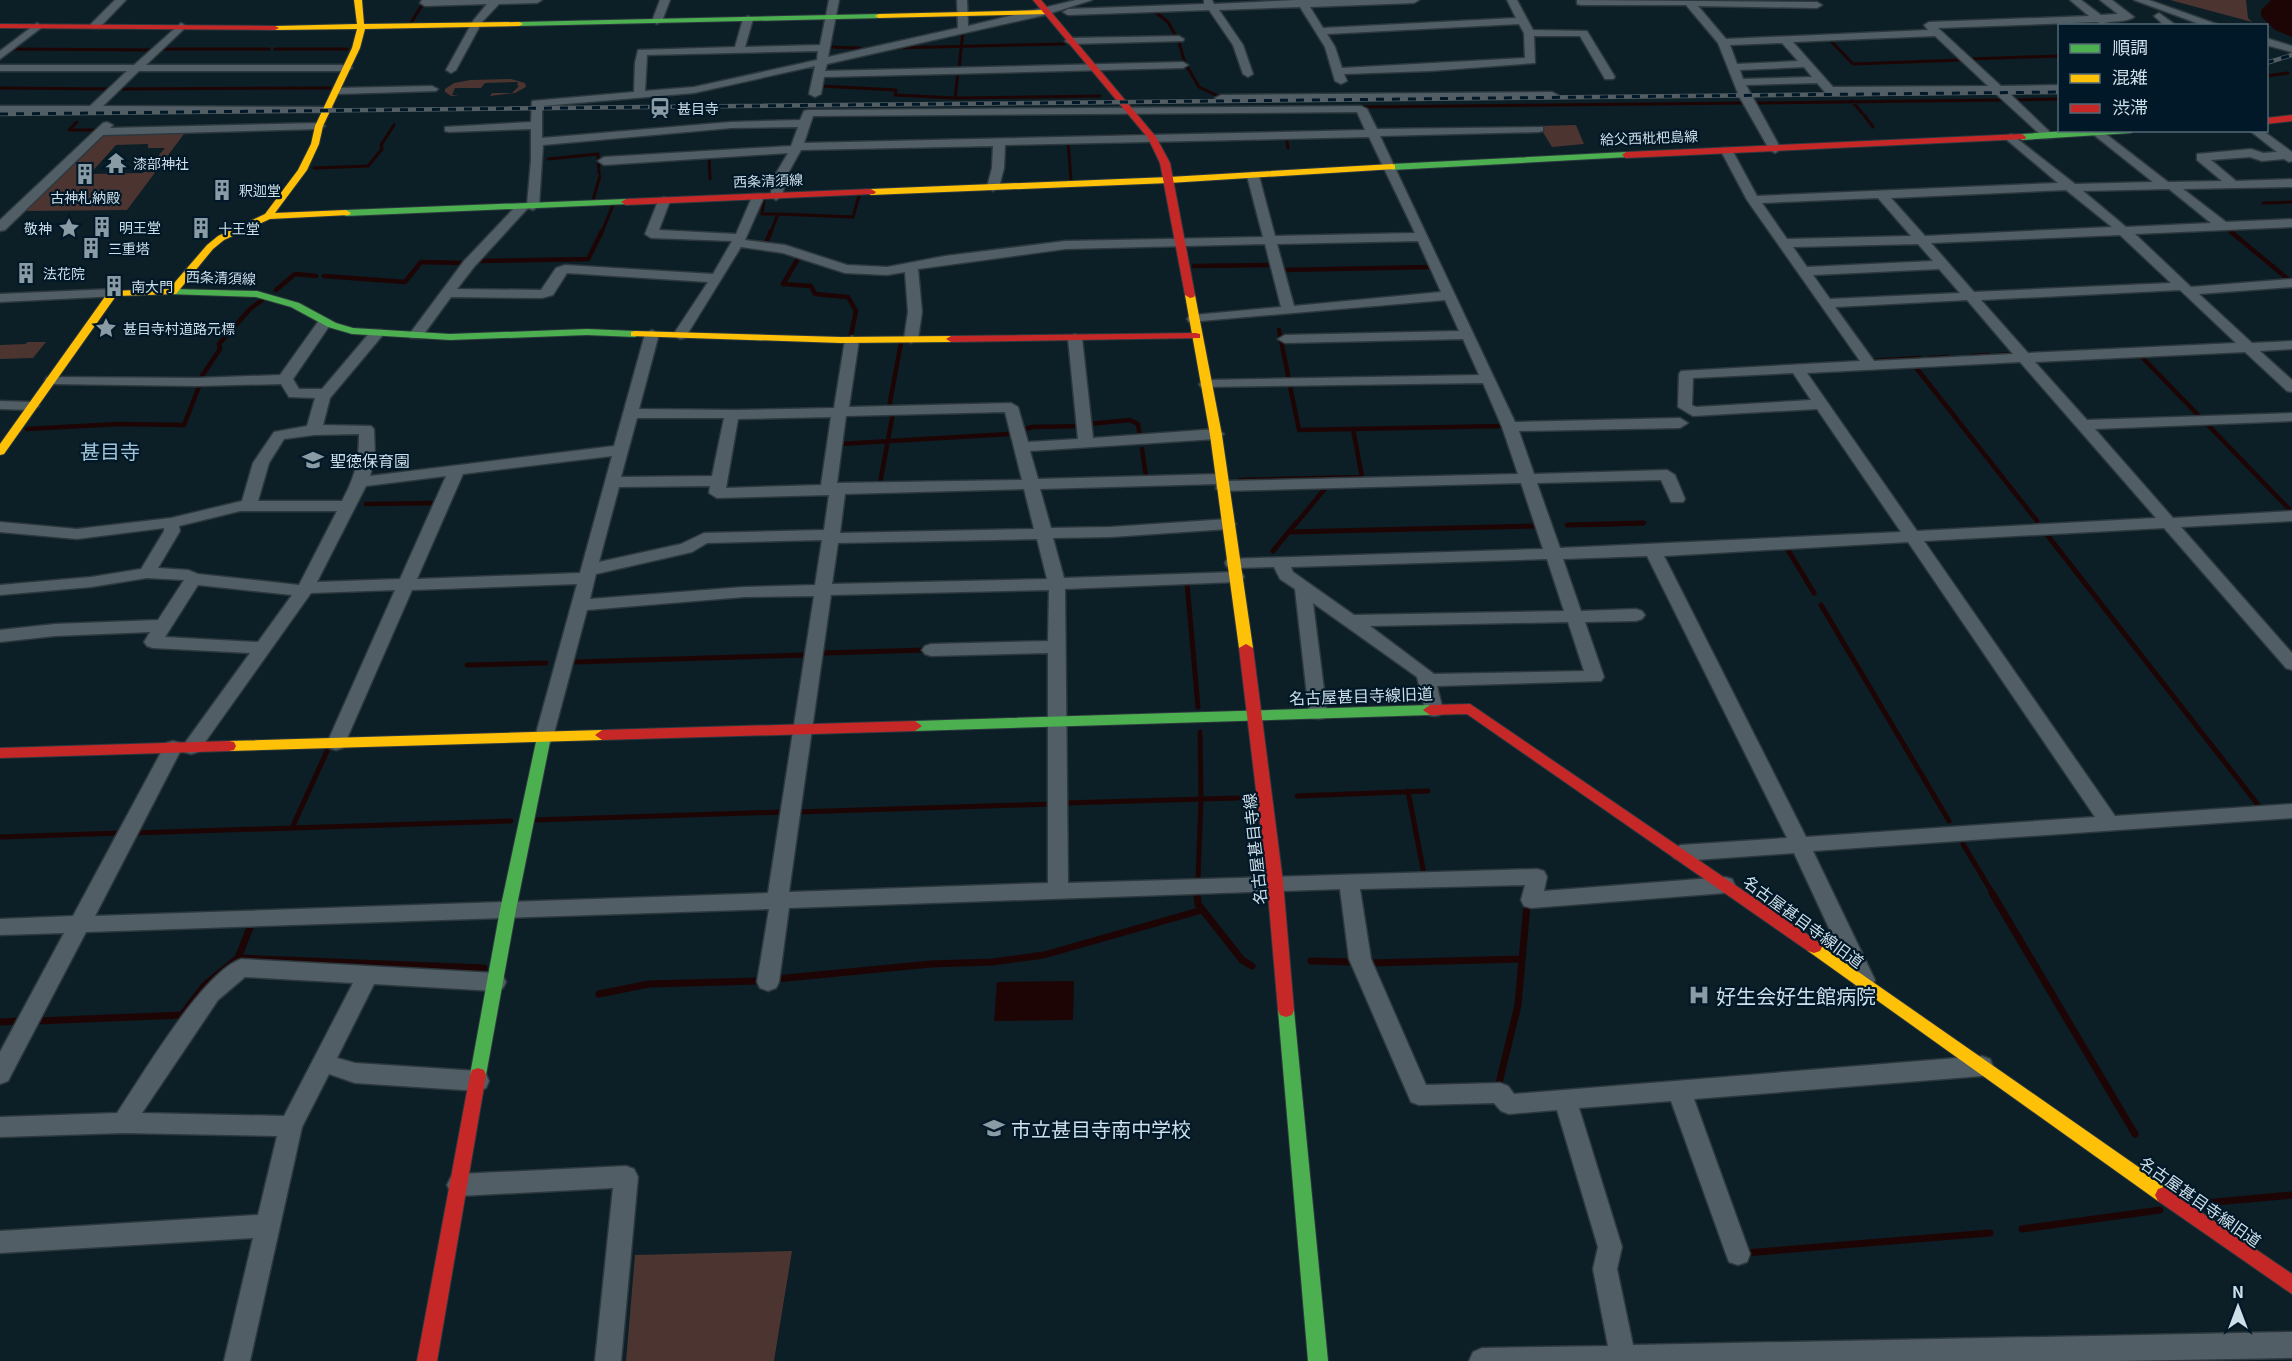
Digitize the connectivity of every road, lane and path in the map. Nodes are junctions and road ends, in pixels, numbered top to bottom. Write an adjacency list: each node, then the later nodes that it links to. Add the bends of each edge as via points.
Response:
1 (121, 0): 36 (street)
2 (358, 0): 39 (main road)
3 (427, 0): 4 (street, via 425,3)
4 (496, 0): 5 (street); 38 (street)
5 (537, 0)
6 (665, 0): 28 (street)
7 (834, 0): 25 (street)
8 (1087, 0): 20 (street)
9 (1143, 0): 22 (street)
10 (1414, 0): 17 (street)
11 (1512, 0): 29 (street)
12 (2075, 0): 30 (street)
13 (2105, 0): 27 (street)
14 (2139, 0): 24 (street)
15 (2155, 0): 33 (street)
16 (1688, 2): 19 (street); 23 (street); 47 (street)
17 (1302, 3): 18 (street); 41 (street)
18 (1210, 4): 22 (street); 64 (street, via 1236,42)
19 (1817, 5)
20 (1041, 6): 21 (main road); 22 (street); 40 (street); 46 (main road)
21 (962, 7): 25 (main road); 40 (street)
22 (1155, 9)
23 (1578, 14): 42 (street); 65 (street, via 1583,33)
24 (2186, 15): 27 (street); 32 (street)
25 (830, 17): 26 (main road); 49 (street)
26 (748, 19): 28 (main road); 51 (street)
27 (2143, 19): 30 (street); 31 (street)
28 (657, 21): 38 (main road)
29 (1524, 21): 41 (street); 42 (street)
30 (2103, 21): 43 (street, via 1929,25)
31 (2164, 24)
32 (2211, 24)
33 (2222, 24)
34 (0, 26): 35 (main road)
35 (37, 26): 36 (main road); 52 (street)
36 (95, 26): 37 (main road)
37 (181, 26): 39 (main road); 58 (street)
38 (475, 26): 39 (main road); 61 (street)
39 (361, 28): 59 (main road)
40 (963, 29): 53 (street)
41 (1322, 31): 62 (street)
42 (1529, 33): 62 (street, via 1531,61)
43 (1936, 33): 45 (street); 70 (street)
44 (1179, 39): 46 (street)
45 (1785, 39): 47 (street); 54 (street)
46 (1070, 41): 60 (main road)
47 (1723, 42): 56 (street)
48 (2268, 42): 50 (street)
49 (824, 48): 51 (street); 53 (street)
50 (2292, 49)
51 (739, 50): 74 (street, via 642,52 638,64)
52 (0, 56)
53 (821, 61): 63 (street); 74 (street, via 694,90)
54 (1807, 64): 56 (street); 66 (street)
55 (1183, 65): 60 (street)
56 (1734, 67): 67 (street)
57 (0, 68): 58 (street)
58 (136, 68): 59 (street); 79 (street)
59 (347, 68): 71 (main road)
60 (1093, 68): 63 (street); 76 (main road)
61 (451, 70)
62 (1338, 71): 75 (street)
63 (819, 74): 72 (street)
64 (1248, 74)
65 (1609, 77)
66 (1821, 80): 67 (street); 70 (street, via 1829,90 1839,92)
67 (1739, 82): 100 (street)
68 (2058, 88): 70 (street)
69 (432, 89): 71 (street)
70 (1998, 90): 94 (street)
71 (338, 91): 78 (main road)
72 (815, 94)
73 (1552, 94): 75 (street)
74 (639, 95): 85 (street, via 536,103)
75 (1345, 97): 76 (street)
76 (1120, 99): 80 (main road)
77 (0, 109): 79 (street)
78 (328, 109): 79 (street); 86 (main road)
79 (92, 110)
80 (1130, 110): 84 (street, via 808,113); 92 (street, via 1361,109); 95 (main road)
81 (2292, 118): 83 (main road)
82 (0, 120): 89 (street, via 111,122)
83 (2268, 121)
84 (805, 123): 98 (street, via 731,125); 99 (street)
85 (535, 125): 87 (street); 98 (street)
86 (320, 126): 89 (street); 120 (main road, via 302,170)
87 (449, 129)
88 (1539, 129): 92 (street)
89 (100, 132): 122 (street)
90 (2109, 132): 93 (main road, 給父西枇杷島線)
91 (2257, 132): 102 (street)
92 (1372, 133): 95 (street); 104 (street)
93 (2098, 133): 94 (main road, 給父西枇杷島線); 110 (street)
94 (2048, 136): 96 (main road, 給父西枇杷島線)
95 (1152, 137): 97 (street); 106 (main road)
96 (2011, 138): 100 (main road, 給父西枇杷島線); 112 (street)
97 (999, 141): 99 (street); 111 (street)
98 (536, 142): 119 (street)
99 (796, 148): 103 (street); 115 (street, via 781,175)
100 (1775, 149): 101 (main road, 給父西枇杷島線)
101 (1727, 151): 104 (main road, 給父西枇杷島線); 117 (street)
102 (2290, 158): 109 (street, via 2251,153 2200,157)
103 (604, 161)
104 (1390, 168): 105 (main road, 給父西枇杷島線); 125 (street)
105 (1253, 176): 106 (main road, 給父西枇杷島線); 126 (street)
106 (1169, 180): 111 (main road, 西条清須線); 129 (main road, 名古屋甚目寺線)
107 (2292, 183): 108 (street)
108 (2277, 184): 109 (street); 116 (street)
109 (2234, 185): 110 (street)
110 (2169, 186): 112 (street); 123 (street)
111 (993, 187): 115 (main road, 西条清須線)
112 (2070, 187): 113 (street); 124 (street)
113 (1881, 194): 117 (street); 127 (street)
114 (758, 196): 115 (main road, 西条清須線); 118 (main road, 西条清須線); 128 (street)
115 (776, 196)
116 (2292, 197)
117 (1753, 200): 130 (street)
118 (664, 201): 119 (main road, 西条清須線); 128 (street, via 651,234)
119 (528, 206): 120 (main road, 西条清須線); 139 (street, via 469,264)
120 (268, 216): 137 (main road, 西条清須線, via 221,238)
121 (2292, 223): 123 (street)
122 (0, 227)
123 (2224, 227): 124 (street)
124 (2125, 232): 127 (street); 136 (street)
125 (1423, 237): 126 (street); 140 (street)
126 (1271, 240): 129 (street); 144 (street)
127 (1920, 240): 130 (street); 131 (street)
128 (738, 241): 132 (street, via 785,249 845,270); 134 (street)
129 (1181, 242): 132 (street, via 1044,247); 145 (main road, 名古屋甚目寺線)
130 (1782, 243): 133 (street)
131 (1942, 264): 133 (street); 141 (street)
132 (911, 267): 154 (street, via 915,312)
133 (1802, 271): 143 (street)
134 (715, 278): 139 (street, via 565,269 548,292 542,294); 149 (street)
135 (2292, 283): 136 (street)
136 (2187, 289): 141 (street); 158 (street)
137 (172, 292): 138 (main road, 西条清須線); 146 (main road, 西条清須線, via 257,294 296,305)
138 (113, 293): 142 (street); 164 (main road)
139 (447, 293): 151 (street)
140 (1450, 295): 144 (street); 150 (street)
141 (1970, 296): 143 (street); 159 (street)
142 (0, 298)
143 (1824, 303): 160 (street)
144 (1288, 309): 145 (street)
145 (1194, 319): 152 (main road, 名古屋甚目寺線)
146 (325, 321): 147 (main road, 西条清須線, via 352,331); 162 (street)
147 (377, 333): 151 (main road, 西条清須線); 167 (street)
148 (652, 334): 149 (main road, 西条清須線); 151 (main road, 西条清須線); 172 (street)
149 (680, 335): 156 (main road, 西条清須線)
150 (1469, 335): 155 (street); 163 (street)
151 (416, 336)
152 (1196, 336): 153 (main road, 西条清須線); 165 (main road, 名古屋甚目寺線)
153 (1075, 338): 154 (main road, 西条清須線); 180 (street)
154 (911, 339): 156 (main road, 西条清須線)
155 (1285, 339)
156 (852, 340): 171 (street)
157 (2292, 345): 158 (street)
158 (2249, 347): 159 (street); 166 (street)
159 (2023, 358): 160 (street); 176 (street)
160 (1870, 365): 161 (street)
161 (1797, 369): 168 (street); 168 (street, via 1686,374 1685,407 1693,412)
162 (286, 379): 164 (street); 167 (street, via 294,394)
163 (1489, 379): 165 (street); 177 (street)
164 (52, 380): 170 (main road)
165 (1206, 384): 179 (main road, 名古屋甚目寺線)
166 (2292, 388)
167 (325, 393): 178 (street)
168 (1821, 404): 202 (street)
169 (0, 405): 170 (street)
170 (32, 406): 183 (main road)
171 (840, 412): 173 (street); 181 (street, via 1011,407); 191 (street)
172 (630, 413): 173 (street); 182 (street)
173 (732, 415): 186 (street)
174 (2292, 417): 176 (street)
175 (1680, 423): 177 (street)
176 (2082, 425): 197 (street)
177 (1510, 427): 185 (street)
178 (314, 430): 187 (street, via 366,429 367,458); 193 (street, via 279,435 261,463)
179 (1215, 434): 180 (street); 189 (main road, 名古屋甚目寺線)
180 (1086, 442): 181 (street)
181 (1023, 447): 190 (street)
182 (620, 450): 184 (street); 188 (street)
183 (0, 452)
184 (456, 471): 187 (street); 211 (street)
185 (1527, 477): 189 (street); 192 (street, via 1667,475); 204 (street)
186 (719, 481): 188 (street); 191 (street, via 717,493)
187 (360, 482): 194 (street)
188 (612, 482): 208 (street)
189 (1221, 482): 190 (street); 198 (main road, 名古屋甚目寺線)
190 (1031, 483): 191 (street); 200 (street)
191 (834, 488): 201 (street)
192 (1677, 499)
193 (249, 505): 194 (street); 196 (street)
194 (347, 506): 214 (street)
195 (2292, 516): 197 (street)
196 (171, 523): 199 (street, via 77,534); 207 (street, via 172,531)
197 (2167, 523): 202 (street); 225 (street)
198 (1228, 524): 200 (street); 206 (main road, 名古屋甚目寺線)
199 (0, 527)
200 (1044, 533): 201 (street); 210 (street)
201 (831, 536): 208 (street, via 704,538 686,548); 213 (street)
202 (1912, 538): 203 (street); 237 (street)
203 (1653, 551): 204 (street); 238 (street)
204 (1554, 553): 205 (street); 218 (street)
205 (1280, 561): 206 (street); 212 (street, via 1284,573)
206 (1234, 570): 210 (street); 229 (main road, 名古屋甚目寺線)
207 (147, 573): 209 (street, via 188,575); 215 (street)
208 (588, 574): 211 (street); 216 (street)
209 (193, 579): 214 (street); 220 (street)
210 (1057, 584): 213 (street); 222 (street)
211 (407, 585): 214 (street); 233 (street)
212 (1303, 587): 219 (street); 228 (street)
213 (824, 589): 216 (street); 231 (street)
214 (305, 590): 223 (street)
215 (0, 591)
216 (579, 605): 232 (street)
217 (1636, 615): 218 (street)
218 (1575, 616): 219 (street); 226 (street, via 1595,677)
219 (1351, 621): 226 (street)
220 (162, 626): 221 (street); 223 (street, via 153,642)
221 (0, 636)
222 (1057, 647): 224 (street); 230 (street)
223 (262, 648): 234 (street)
224 (931, 650)
225 (2292, 664)
226 (1428, 680): 227 (street)
227 (1434, 710): 228 (main road, 名古屋甚目寺線旧道); 239 (main road, 名古屋甚目寺線旧道, via 1470,709)
228 (1318, 713): 229 (main road, 名古屋甚目寺線旧道)
229 (1256, 715): 230 (main road, 名古屋甚目寺線旧道); 241 (main road, 名古屋甚目寺線)
230 (1056, 721): 231 (main road, 名古屋甚目寺線旧道); 243 (street)
231 (803, 729): 232 (main road, 名古屋甚目寺線旧道); 244 (street)
232 (544, 737): 233 (main road, 名古屋甚目寺線旧道); 245 (main road)
233 (336, 743): 234 (main road, 名古屋甚目寺線旧道)
234 (182, 748): 235 (main road, 名古屋甚目寺線旧道); 246 (street)
235 (0, 753)
236 (2292, 811): 237 (street)
237 (2110, 824): 238 (street)
238 (1800, 845): 239 (street); 251 (street)
239 (1681, 854): 242 (main road, 名古屋甚目寺線旧道)
240 (1349, 881): 241 (street); 242 (street, via 1537,877 1531,900); 257 (street, via 1360,959 1419,1095 1500,1093 1509,1104)
241 (1275, 882): 243 (street); 273 (main road, 名古屋甚目寺線)
242 (1725, 885): 251 (main road, 名古屋甚目寺線旧道)
243 (1058, 892): 244 (street)
244 (778, 901): 245 (street); 250 (street)
245 (508, 910): 246 (street); 249 (main road)
246 (80, 924): 247 (street); 254 (street)
247 (0, 927)
248 (368, 975): 249 (street); 252 (street); 258 (street, via 241,968 210,994)
249 (495, 982): 255 (main road)
250 (768, 982)
251 (1868, 987): 253 (main road, 名古屋甚目寺線旧道)
252 (323, 1063): 255 (street, via 355,1073); 260 (street)
253 (1982, 1066): 256 (street); 265 (main road, 名古屋甚目寺線旧道)
254 (0, 1074)
255 (478, 1081): 261 (main road)
256 (1679, 1090): 257 (street); 264 (street)
257 (1565, 1100): 268 (street, via 1610,1247 1605,1269)
258 (123, 1123): 259 (street); 260 (street)
259 (0, 1126)
260 (291, 1126): 262 (street)
261 (459, 1185): 271 (main road); 272 (street, via 626,1177)
262 (268, 1226): 263 (street); 270 (street)
263 (0, 1242)
264 (1738, 1254)
265 (2292, 1285)
266 (2292, 1346): 267 (street)
267 (2024, 1355): 269 (street)
268 (1623, 1357): 269 (street); 274 (street)
269 (1732, 1358)
270 (237, 1361)
271 (427, 1361)
272 (608, 1361)
273 (1318, 1361)
274 (1482, 1361)

